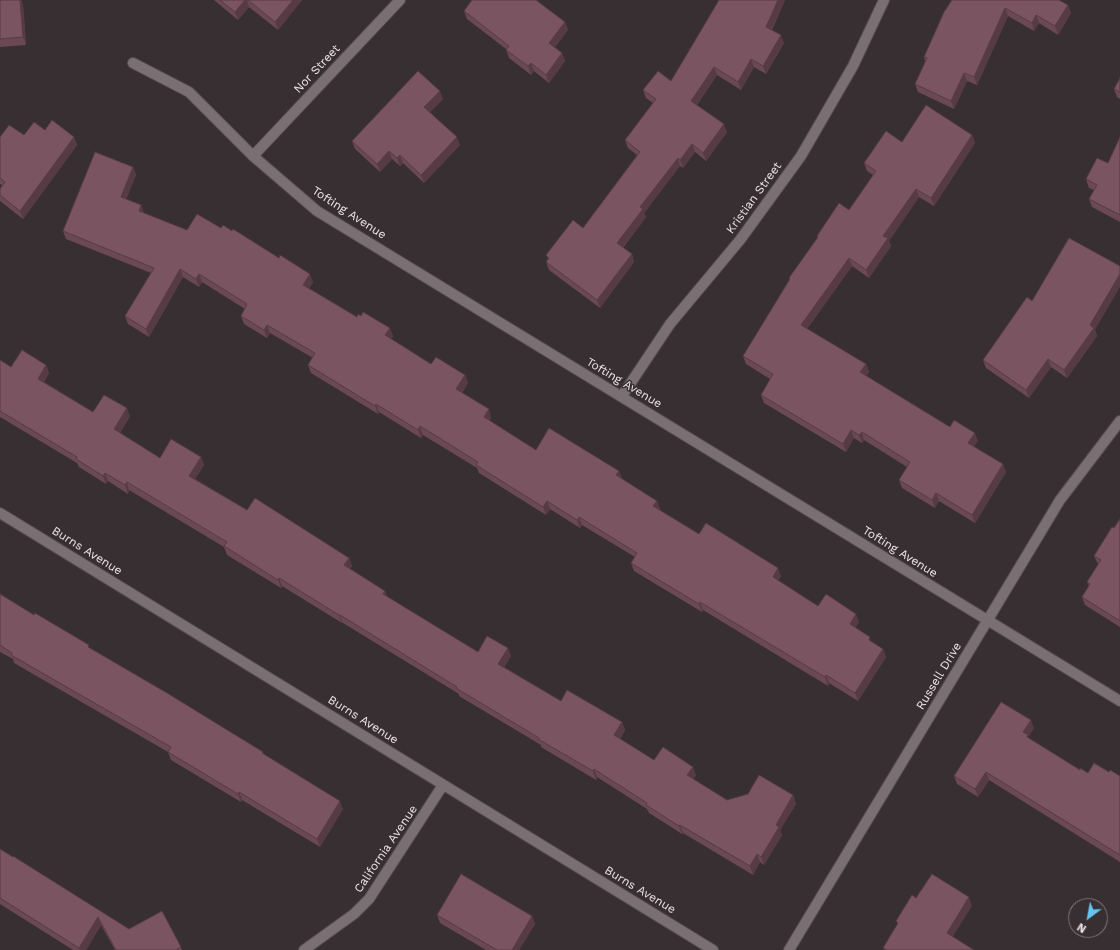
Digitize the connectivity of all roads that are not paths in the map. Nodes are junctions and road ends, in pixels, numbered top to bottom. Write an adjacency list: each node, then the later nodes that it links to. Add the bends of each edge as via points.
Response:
1 (400, 0): 4 (street, Nor Street)
2 (884, 0): 5 (street, Kristian Street, via 853,66 801,156 740,240 670,324)
3 (133, 63): 4 (street, Tofting Avenue, via 189,92)
4 (253, 156): 5 (street, Tofting Avenue, via 317,211)
5 (622, 396): 8 (street, Tofting Avenue)
6 (1120, 421): 8 (street, Russell Drive, via 1060,500)
7 (0, 513): 10 (street, Burns Avenue)
8 (987, 620): 9 (street, Tofting Avenue); 13 (street, Russell Drive)
9 (1120, 701)
10 (443, 785): 11 (street, California Avenue, via 369,899 354,914); 12 (street, Burns Avenue)
11 (304, 950)
12 (713, 950)
13 (788, 950)

